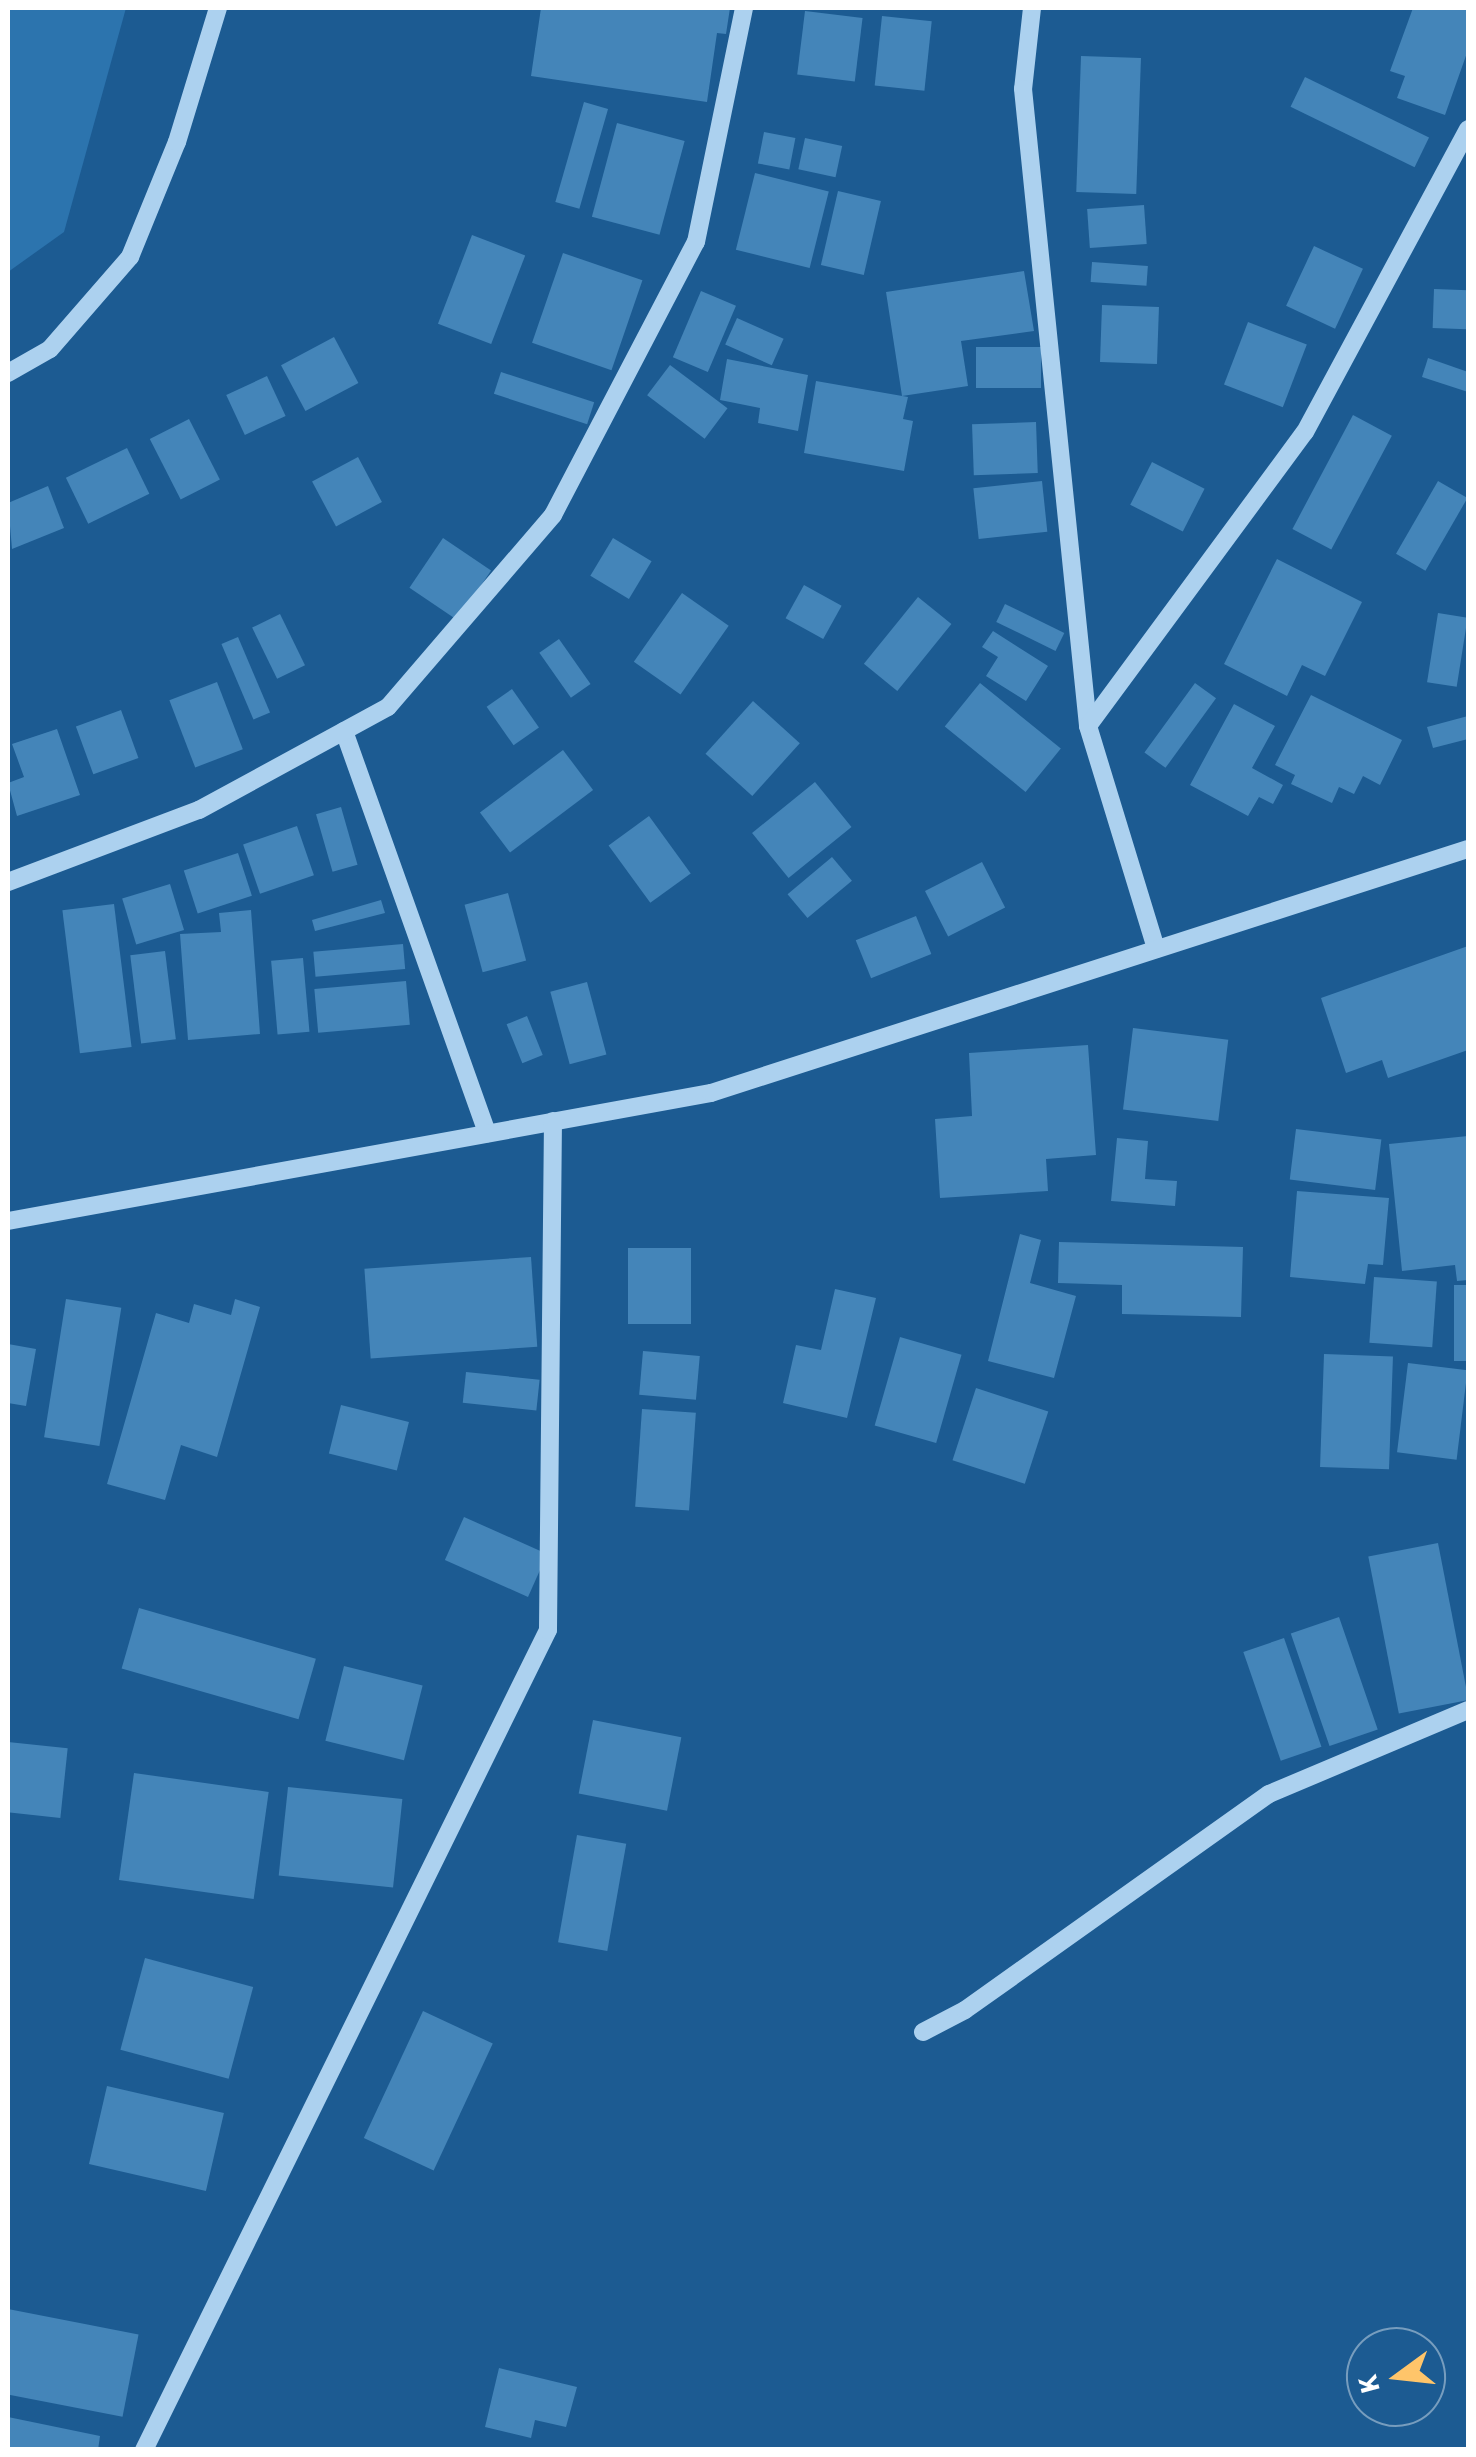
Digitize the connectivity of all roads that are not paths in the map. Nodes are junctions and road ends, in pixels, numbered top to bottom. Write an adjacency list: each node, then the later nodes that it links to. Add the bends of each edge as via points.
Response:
1 (218, 8): 5 (street, via 177,142 130,257 50,349)
2 (744, 8): 7 (street, via 696,242 553,515 388,708)
3 (1032, 8): 6 (street, via 1023,89)
4 (1468, 129): 6 (street, via 1305,432)
5 (8, 373)
6 (1088, 726): 10 (street)
7 (344, 731): 9 (street, via 199,810); 12 (street)
8 (1468, 849): 10 (street)
9 (8, 882)
10 (1156, 949): 11 (street, via 712,1093)
11 (553, 1121): 12 (street); 16 (street, via 548,1630)
12 (488, 1133): 13 (street)
13 (8, 1221)
14 (1468, 1710): 15 (street, via 1269,1794 965,2010)
15 (924, 2032)
16 (144, 2450)

